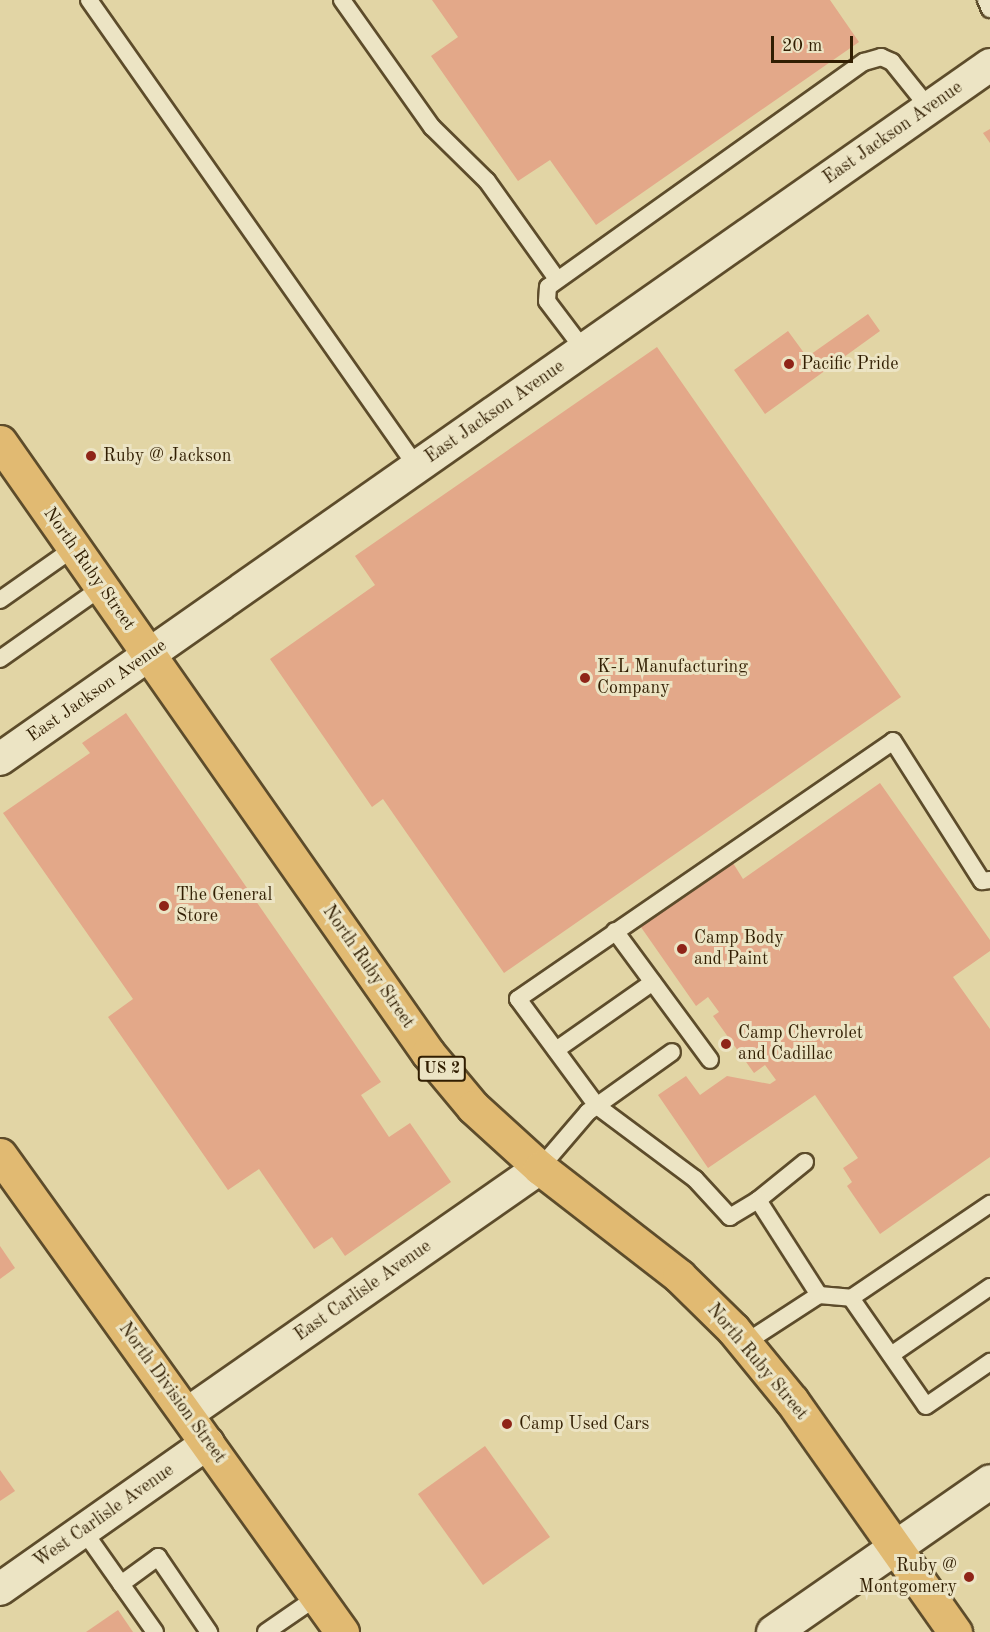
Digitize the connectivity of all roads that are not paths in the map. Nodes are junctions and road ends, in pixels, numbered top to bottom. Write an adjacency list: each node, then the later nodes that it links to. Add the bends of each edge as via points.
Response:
1 (89, 0): 10 (lane)
2 (342, 0): 7 (lane, via 432,127 487,181)
3 (986, 0): 4 (lane)
4 (990, 9)
5 (990, 65): 6 (street, East Jackson Avenue)
6 (928, 108): 7 (lane, via 892,62 881,57 864,62); 8 (street, East Jackson Avenue)
7 (557, 279): 8 (lane, via 548,287 548,301)
8 (584, 350): 10 (street, East Jackson Avenue)
9 (0, 442): 11 (main road, North Ruby Street / US 2)
10 (417, 467): 14 (street, East Jackson Avenue)
11 (74, 548): 12 (main road, North Ruby Street / US 2); 13 (lane)
12 (102, 587): 14 (main road, North Ruby Street / US 2); 15 (lane)
13 (0, 600)
14 (150, 655): 16 (street, East Jackson Avenue); 26 (main road, North Ruby Street / US 2, via 428,1053 473,1107)
15 (0, 659)
16 (0, 759)
17 (990, 880): 18 (lane, via 982,881 893,741)
18 (615, 931): 19 (lane); 20 (lane, via 518,999)
19 (653, 982): 20 (lane); 22 (lane)
20 (556, 1050): 23 (lane)
21 (672, 1052): 23 (lane)
22 (710, 1060)
23 (597, 1106): 26 (lane, via 567,1133); 27 (lane, via 695,1179 730,1217)
24 (0, 1155): 35 (main road, North Division Street)
25 (805, 1162): 27 (lane)
26 (540, 1168): 32 (main road, North Ruby Street / US 2, via 679,1276); 35 (street, East Carlisle Avenue)
27 (758, 1200): 30 (lane)
28 (990, 1204): 31 (lane)
29 (990, 1287): 33 (lane)
30 (819, 1296): 31 (lane); 32 (lane)
31 (851, 1298): 33 (lane)
32 (745, 1343): 39 (main road, North Ruby Street / US 2, via 792,1401)
33 (891, 1355): 34 (lane, via 926,1406)
34 (990, 1362)
35 (187, 1414): 36 (main road, North Division Street)
36 (208, 1443): 38 (street, West Carlisle Avenue); 42 (main road, North Division Street)
37 (990, 1480): 39 (street)
38 (83, 1530): 40 (lane); 41 (street, West Carlisle Avenue)
39 (896, 1547): 47 (street); 48 (main road, North Ruby Street / US 2)
40 (121, 1584): 43 (lane); 44 (lane, via 158,1557)
41 (2, 1585)
42 (317, 1597): 45 (lane); 46 (main road, North Division Street)
43 (155, 1632)
44 (209, 1632)
45 (266, 1632)
46 (342, 1632)
47 (773, 1632)
48 (955, 1632)

